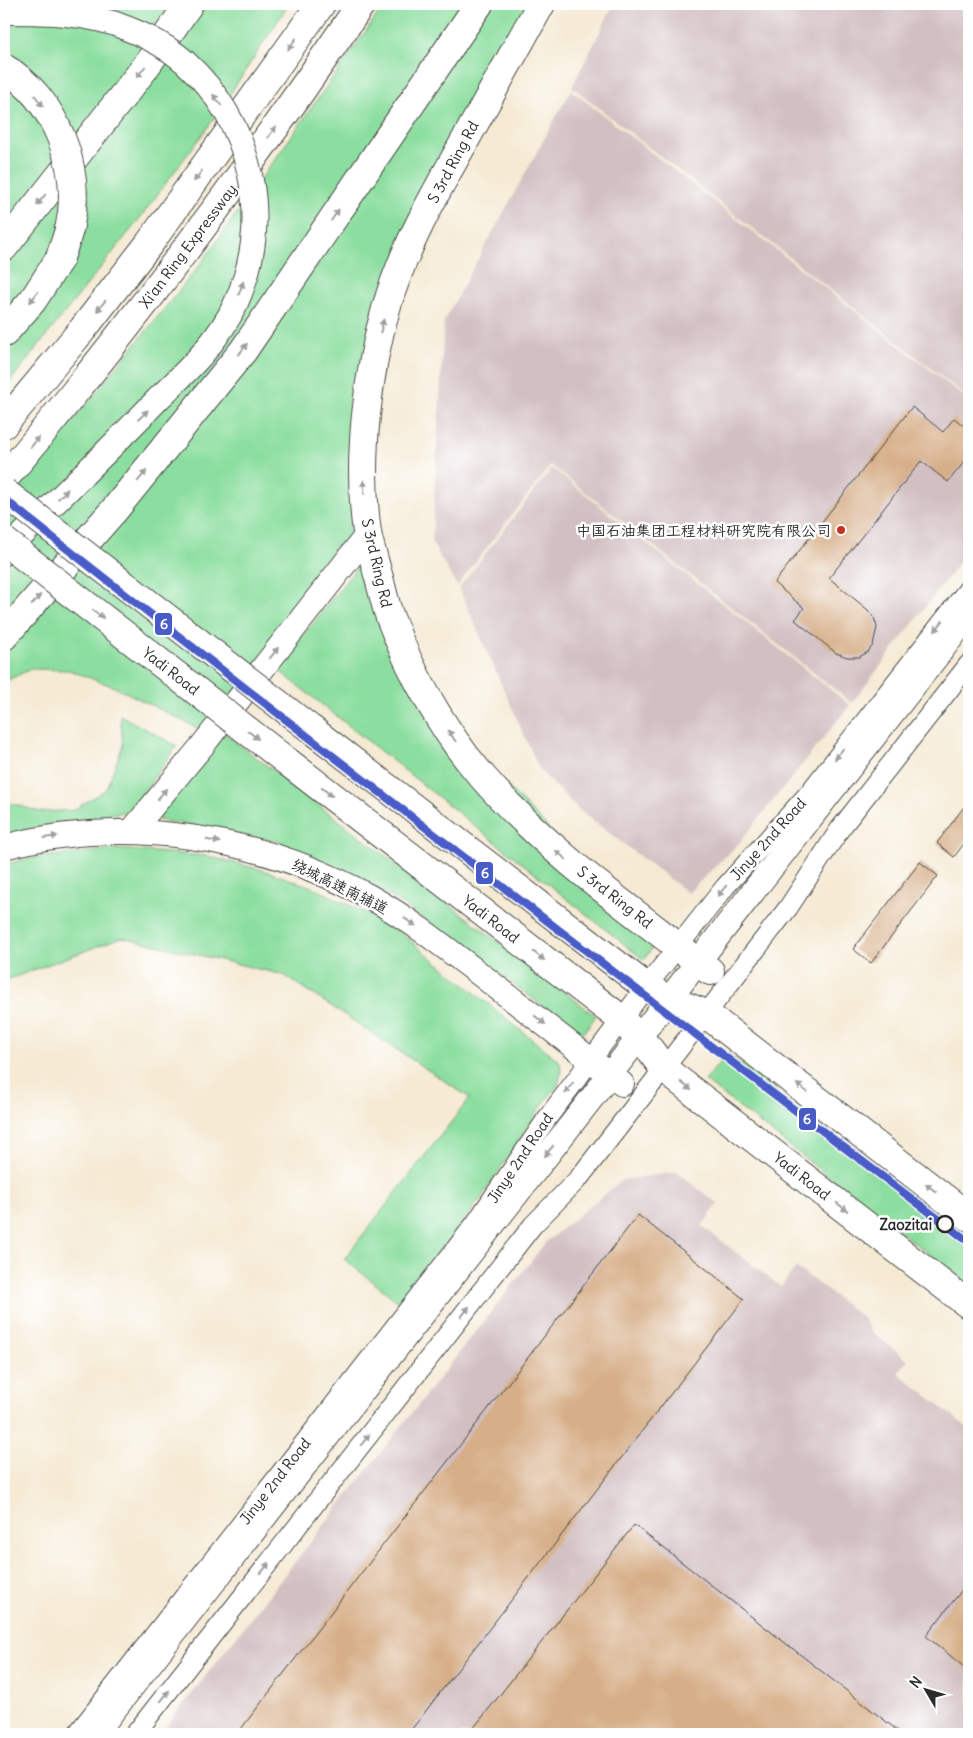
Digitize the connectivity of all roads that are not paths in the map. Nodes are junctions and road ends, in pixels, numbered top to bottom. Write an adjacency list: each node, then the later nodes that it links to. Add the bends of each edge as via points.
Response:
1 (189, 4): 8 (highway, one-way to 8, via 144,69)
2 (320, 4): 10 (highway, one-way to 10, via 149,244)
3 (361, 4): 11 (highway, Xi'an Ring Expressway, one-way to 3, via 174,267)
4 (479, 4): 18 (highway, one-way to 4, via 116,508 242,351)
5 (541, 4): 13 (highway, S 3rd Ring Rd, one-way to 5, via 363,486 365,435 375,352 387,304 408,248 439,186)
6 (4, 12): 15 (main road, one-way to 6, bridge, via 200,358 236,303 254,244 256,214 251,176 239,137 220,103 184,62 157,43 125,27 94,18 49,12)
7 (4, 68): 9 (highway, one-way to 9, bridge, via 28,86 55,124 66,147 73,199 70,225 60,258 32,300)
8 (4, 247)
9 (4, 333)
10 (4, 424)
11 (4, 479)
12 (4, 492): 24 (highway, bridge)
13 (368, 534): 21 (main road, one-way to 13); 23 (highway, S 3rd Ring Rd, one-way to 13, via 554,849 462,752 428,698 390,619)
14 (4, 541): 26 (highway, Yadi Road, one-way to 26, bridge)
15 (4, 553)
16 (969, 588): 23 (street, Jinye 2nd Road, one-way to 23, via 809,793 725,887)
17 (969, 615): 23 (main road, Jinye 2nd Road)
18 (4, 636)
19 (969, 639): 23 (main road, Jinye 2nd Road)
20 (969, 664): 25 (street, Jinye 2nd Road, via 840,829 788,908)
21 (131, 832): 22 (main road, 绕城高速南辅道, one-way to 21, via 86,833); 27 (main road, 绕城高速南辅道, one-way to 27, via 187,836 234,845 270,854 334,879 433,937)
22 (4, 847)
23 (696, 960): 24 (street, Jinye 2nd Road); 25 (main road, Jinye 2nd Road)
24 (646, 987): 25 (highway); 26 (street, Jinye 2nd Road)
25 (687, 1007): 26 (main road, Jinye 2nd Road); 26 (street, Jinye 2nd Road); 29 (highway, one-way to 25)
26 (643, 1044): 27 (street, Jinye 2nd Road); 28 (main road, Jinye 2nd Road); 30 (highway, Yadi Road, one-way to 30); 34 (street, Jinye 2nd Road, one-way to 26, via 532,1225 579,1178)
27 (590, 1060): 28 (main road, 绕城高速南辅道); 31 (street, Jinye 2nd Road, one-way to 31, via 475,1224)
28 (616, 1079): 32 (main road, Jinye 2nd Road, one-way to 32); 33 (main road, Jinye 2nd Road)
29 (969, 1217)
30 (969, 1305)
31 (76, 1734)
32 (95, 1734)
33 (114, 1734)
34 (135, 1734)

